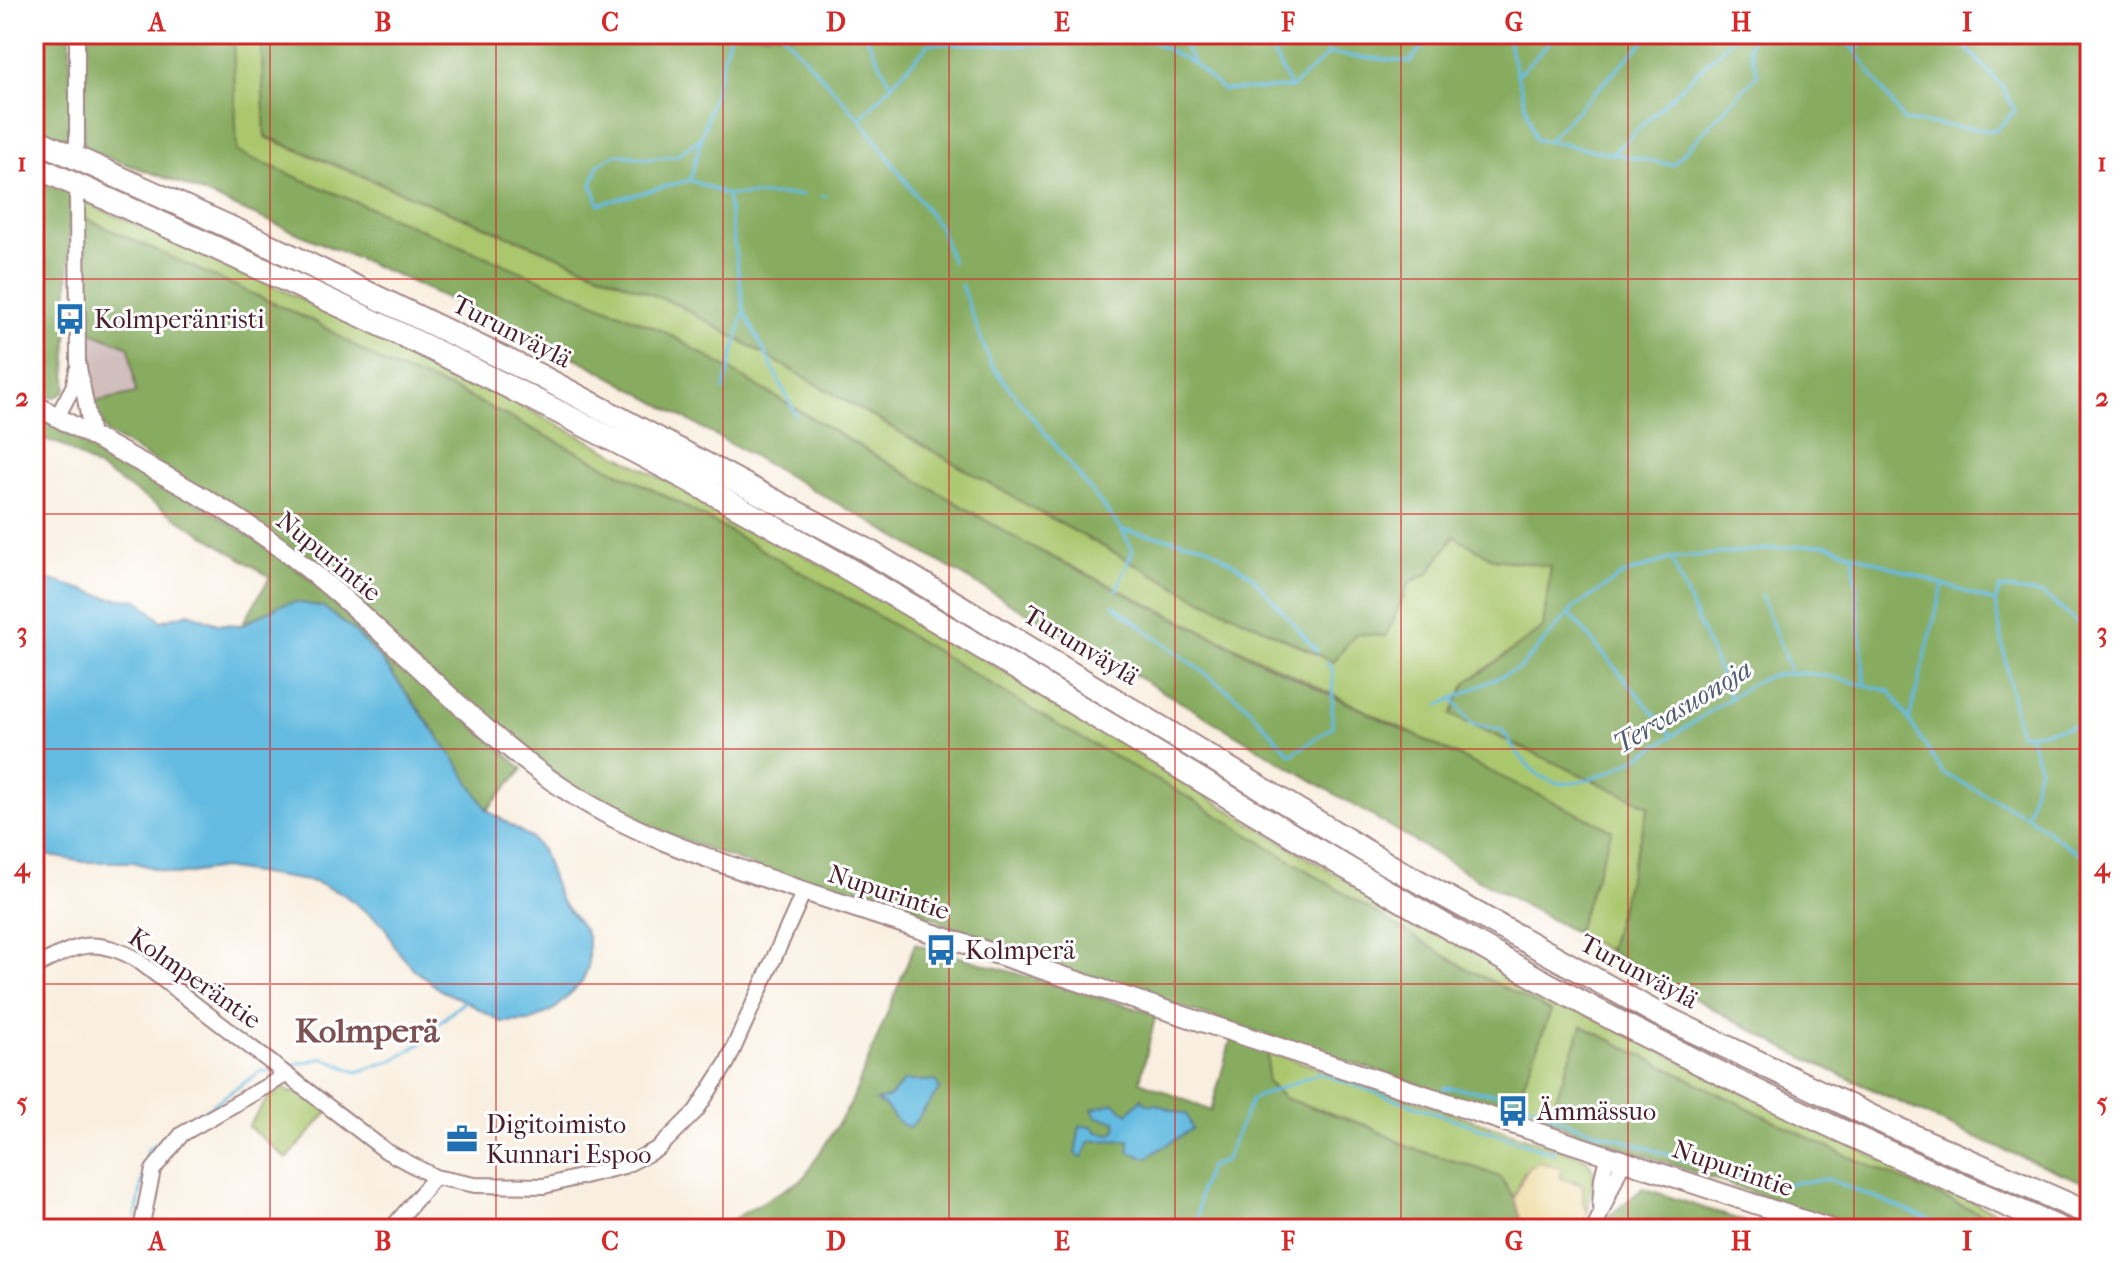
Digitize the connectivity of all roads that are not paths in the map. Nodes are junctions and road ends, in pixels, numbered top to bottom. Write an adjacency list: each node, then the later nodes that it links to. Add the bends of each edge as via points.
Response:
1 (77, 34): 3 (street)
2 (34, 139): 15 (highway, Turunväylä, via 256,239 554,384 865,549 1387,864 1580,972 1775,1072)
3 (77, 145)
4 (34, 166): 20 (highway, Turunväylä, via 317,294 588,427 872,583 1516,966 1766,1095)
5 (77, 197): 6 (street)
6 (78, 362): 8 (street, via 73,387); 9 (street)
7 (34, 404): 8 (main road, Nupurintie)
8 (57, 417): 9 (main road, Nupurintie)
9 (92, 436): 10 (main road, Nupurintie, via 203,496 292,556 514,752 590,805 670,845)
10 (804, 891): 13 (main road, Nupurintie); 14 (street, Kolmperäntie, via 727,1063 696,1111 659,1148 624,1166 544,1186 475,1185)
11 (34, 967): 12 (street, Kolmperäntie, via 89,945 119,950)
12 (286, 1075): 14 (street, Kolmperäntie, via 386,1151); 17 (street, via 182,1134 153,1170)
13 (1616, 1157): 16 (street, via 1602,1178); 19 (main road, Nupurintie)
14 (435, 1177): 18 (street)
15 (2090, 1214)
16 (1597, 1222)
17 (141, 1229)
18 (391, 1229)
19 (1831, 1229)
20 (2061, 1229)

